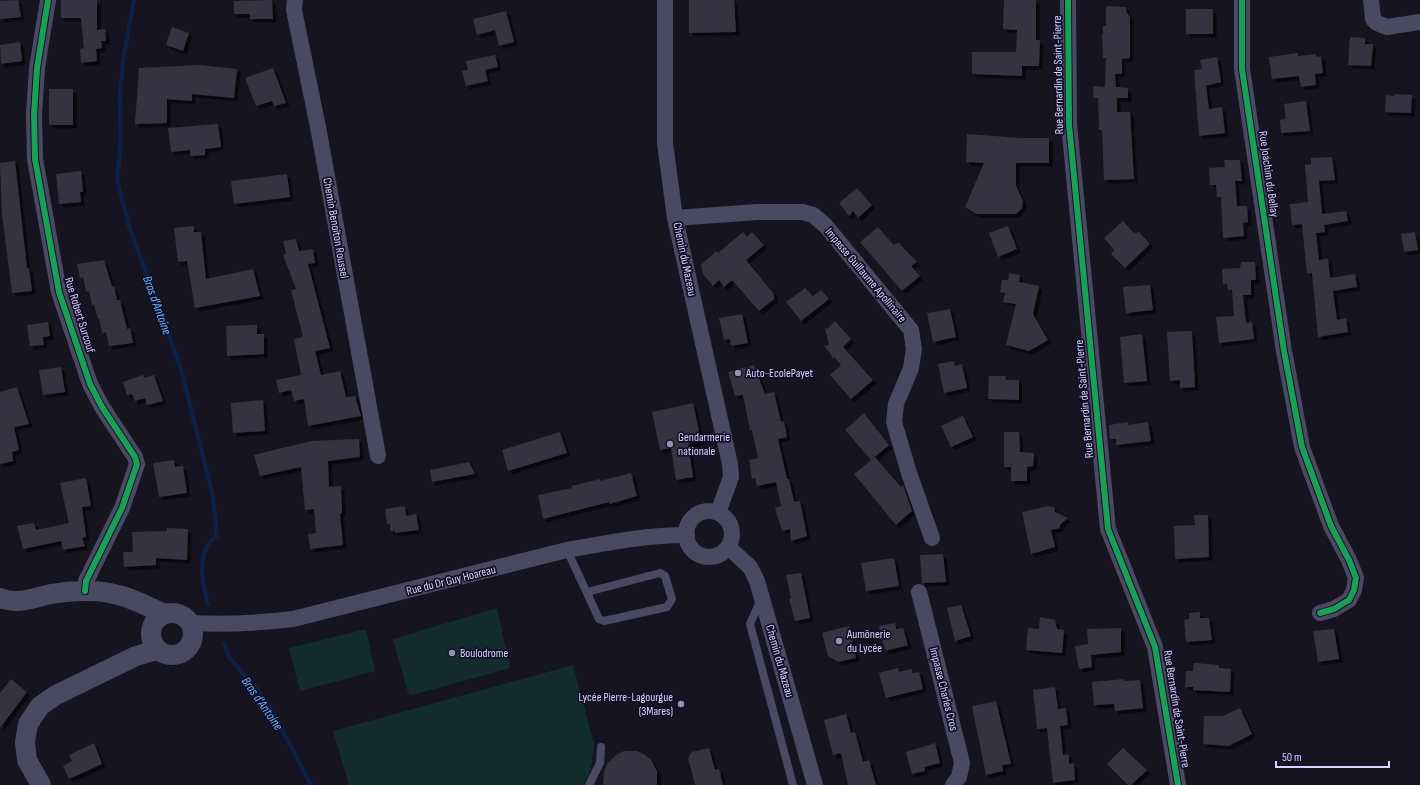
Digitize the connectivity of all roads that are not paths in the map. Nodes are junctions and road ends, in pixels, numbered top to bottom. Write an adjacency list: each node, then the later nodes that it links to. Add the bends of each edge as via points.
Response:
1 (48, 0): 15 (street, Rue Robert Surcouf, via 37,68 35,159 59,292 90,384 135,457 136,464 122,508 86,582)
2 (295, 0): 9 (street, Chemin Benoîton Roussel, via 294,10)
3 (665, 0): 8 (street, Chemin du Mazeau, via 665,143)
4 (1068, 0): 29 (street, Rue Bernardin de Saint-Pierre, via 1069,124 1108,529 1155,647)
5 (1242, 0): 20 (street, Rue Joachim du Bellay, via 1242,69 1284,351 1302,447 1331,526 1356,578 1354,590 1348,600 1334,609)
6 (1371, 0): 7 (street, via 1373,19 1382,26)
7 (1420, 22)
8 (675, 218): 10 (street, Chemin du Mazeau, via 730,464 731,477); 12 (street, Impasse Guillaume Apollinaire, via 757,212 803,212 813,215 825,225 911,330 914,350 911,368 896,404 894,422)
9 (378, 456)
10 (718, 513): 11 (street, via 705,511 699,514 690,522); 13 (street, via 731,528 732,535)
11 (686, 535): 13 (street, via 692,550 702,556 716,556); 14 (street, Rue du Dr Guy Hoareau, via 611,542)
12 (932, 538)
13 (728, 547): 18 (street, Chemin du Mazeau, via 750,568)
14 (566, 550): 16 (lane); 21 (street, Rue du Dr Guy Hoareau, via 293,619)
15 (85, 591): 19 (street, via 52,594 19,602); 22 (street, via 109,592 140,602)
16 (587, 592): 16 (lane, via 599,619 604,621 667,607 672,599 666,576 660,573)
17 (919, 592): 28 (street, Impasse Charles Cros, via 962,763 959,777)
18 (762, 597): 26 (lane, via 750,624); 27 (street, Chemin du Mazeau)
19 (0, 598)
20 (1320, 613)
21 (192, 629): 22 (street, via 182,615 176,613); 22 (street, via 192,641 183,652 170,655)
22 (156, 632): 24 (street, via 136,656 56,695 40,706 28,724 25,742 27,760)
23 (601, 747): 25 (lane, via 600,763)
24 (41, 785)
25 (589, 785)
26 (793, 785)
27 (815, 785)
28 (953, 785)
29 (1178, 785)

